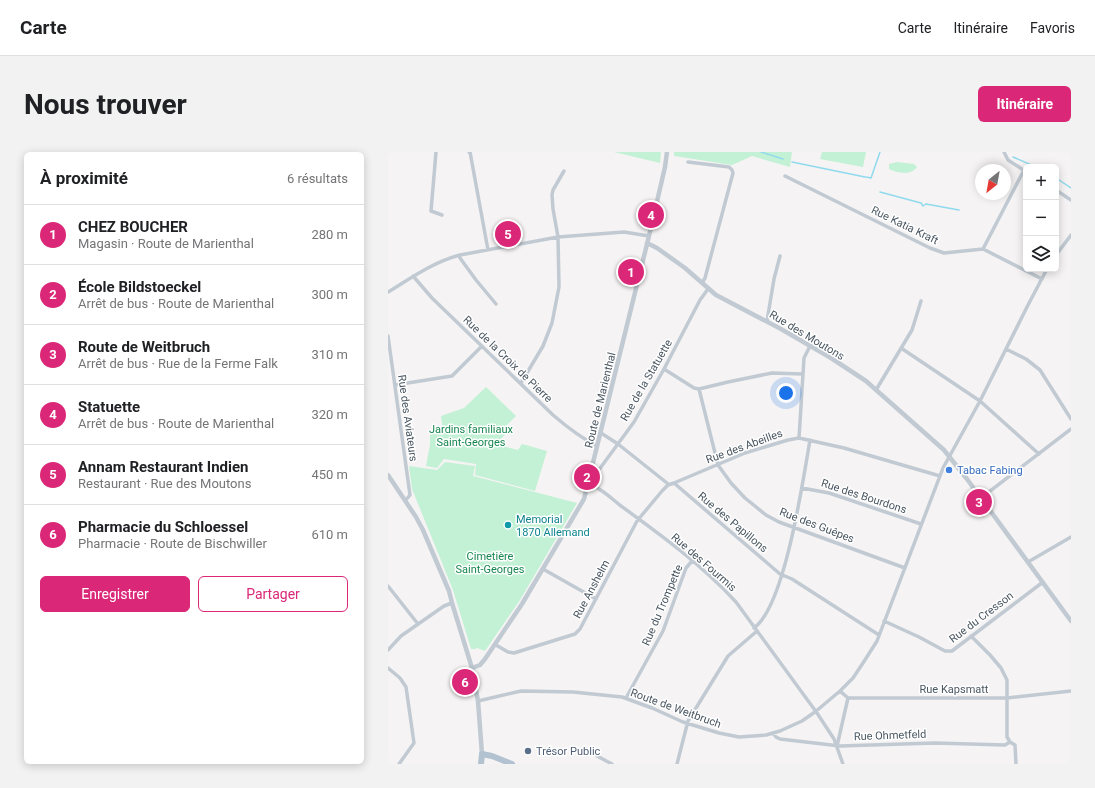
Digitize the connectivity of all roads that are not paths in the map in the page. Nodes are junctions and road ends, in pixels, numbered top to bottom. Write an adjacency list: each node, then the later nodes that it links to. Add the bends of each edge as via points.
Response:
1 (436, 152): 12 (street, via 431,211)
2 (469, 152): 18 (street)
3 (667, 152): 14 (street, Route de Marienthal)
4 (1004, 152): 6 (street, via 1008,160)
5 (688, 162): 25 (street, via 728,167 733,173)
6 (1023, 170)
7 (564, 171): 15 (street, via 552,195)
8 (1023, 175): 17 (street)
9 (785, 176): 17 (street, Rue Katia Kraft, via 930,248 944,253)
10 (1059, 192): 11 (street)
11 (1071, 200)
12 (442, 215)
13 (1071, 235): 19 (street)
14 (649, 236): 15 (street, via 624,232); 16 (street, Route de Marienthal)
15 (558, 237): 18 (street); 38 (street, via 559,287 552,322 544,346)
16 (647, 243): 25 (street, Rue des Moutons); 45 (street, Route de Marienthal)
17 (983, 249): 24 (street)
18 (488, 250): 20 (street)
19 (1059, 251)
20 (460, 255): 23 (street, via 446,258); 29 (street)
21 (780, 256): 30 (street)
22 (1046, 272): 24 (street, Route de Weitbruch)
23 (413, 276): 27 (street); 32 (street, Rue de la Croix de Pierre)
24 (1042, 279): 35 (street, Route de Weitbruch)
25 (702, 283): 26 (street, Rue des Moutons)
26 (708, 289): 30 (street, Rue des Moutons); 36 (street, Rue de la Statuette)
27 (388, 292)
28 (921, 301): 34 (street, via 912,330)
29 (496, 304)
30 (767, 321): 33 (street, Rue des Moutons)
31 (388, 336): 39 (street, Rue des Aviateurs)
32 (482, 346): 38 (street, Rue de la Croix de Pierre); 39 (street, via 452,376)
33 (810, 346): 37 (street, via 804,358); 41 (street, Rue des Moutons)
34 (901, 348): 41 (street); 42 (street)
35 (1006, 349): 42 (street, Route de Weitbruch); 43 (street, via 1026,359 1040,370)
36 (664, 369): 40 (street); 48 (street, Rue de la Statuette, via 634,422)
37 (802, 374): 40 (street, via 772,373); 46 (street)
38 (521, 383): 49 (street, Rue de la Croix de Pierre, via 572,431)
39 (395, 385): 61 (street, Rue des Aviateurs, via 410,495)
40 (699, 389): 52 (street)
41 (876, 390): 51 (street, Rue des Moutons)
42 (980, 401): 50 (street); 51 (street, Route de Weitbruch)
43 (1071, 419)
44 (1071, 428): 50 (street)
45 (601, 433): 48 (street); 49 (street, Route de Marienthal)
46 (799, 438): 47 (street, Rue des Abeilles); 52 (street, Rue des Abeilles, via 745,453)
47 (810, 440): 55 (street, Rue des Abeilles); 59 (street)
48 (618, 444): 53 (street, Rue de la Statuette, via 601,467); 58 (street)
49 (597, 446): 53 (street, Route de Marienthal)
50 (1039, 454): 60 (street)
51 (949, 456): 55 (street, Route de Weitbruch); 60 (street, Rue des Moutons)
52 (718, 465): 56 (street, Rue des Abeilles); 64 (street, Rue des Guêpes, via 745,498 766,515)
53 (592, 470): 57 (street, Route de Marienthal)
54 (388, 475): 61 (street)
55 (940, 476): 63 (street, Route de Weitbruch)
56 (674, 482): 58 (street, Rue des Abeilles); 70 (street, Rue des Papillons)
57 (588, 484): 62 (street, Rue des Fourmis); 69 (street, Route de Marienthal, via 582,504)
58 (668, 485): 62 (street, Rue des Abeilles)
59 (802, 488): 63 (street, Rue des Bourdons, via 829,493); 64 (street)
60 (981, 498): 67 (street, Rue des Moutons)
61 (405, 502): 74 (street, via 423,530)
62 (639, 519): 66 (street, Rue des Fourmis); 73 (street, Rue Anshelm)
63 (921, 524): 68 (street, Route de Weitbruch)
64 (794, 528): 68 (street, Rue des Guêpes); 70 (street)
65 (1071, 537): 67 (street)
66 (692, 560): 78 (street, Rue des Fourmis, via 736,602); 87 (street, Rue du Trompette, via 686,568 663,631)
67 (1028, 562): 71 (street, Rue des Moutons)
68 (905, 568): 75 (street, Route de Weitbruch)
69 (543, 569): 73 (street); 81 (street, Route de Marienthal)
70 (782, 574): 78 (street, via 773,600); 79 (street, Rue des Papillons)
71 (1043, 582): 76 (street, Rue des Moutons); 80 (street, Rue du Cresson)
72 (388, 587): 77 (street)
73 (596, 599): 81 (street, Rue Anshelm, via 575,634 514,653)
74 (452, 603): 77 (street); 84 (street)
75 (884, 621): 79 (street, Route de Weitbruch); 80 (street, Rue du Cresson, via 945,651 952,651)
76 (1071, 621)
77 (418, 624): 82 (street, via 401,636)
78 (756, 630): 91 (street, Rue des Fourmis); 92 (street, via 728,656)
79 (879, 635): 85 (street, Route de Weitbruch, via 863,663)
80 (971, 636): 89 (street, via 1001,668 1007,680)
81 (496, 644): 84 (street, Route de Marienthal, via 480,665)
82 (388, 650)
83 (388, 668): 98 (street, via 406,687 414,743)
84 (472, 668): 90 (street)
85 (840, 691): 88 (street); 91 (street, Route de Weitbruch)
86 (1071, 691): 89 (street, Rue Kapsmatt)
87 (626, 698): 90 (street, Route de Weitbruch, via 573,692 521,691); 92 (street, Route de Weitbruch)
88 (848, 698): 89 (street, Rue Kapsmatt); 95 (street)
89 (1008, 698): 94 (street)
90 (478, 701): 96 (street)
91 (815, 712): 93 (street, Route de Weitbruch, via 802,721); 95 (street, Rue des Fourmis)
92 (687, 723): 93 (street, Route de Weitbruch, via 719,734 739,737); 102 (street)
93 (773, 733): 95 (street, Rue Ohmetfeld, via 780,739)
94 (1010, 742): 95 (street, Rue Ohmetfeld, via 1005,745 935,743); 104 (street, via 1016,745)
95 (837, 746): 103 (street, Rue des Fourmis)
96 (482, 754): 99 (main road); 100 (main road)
97 (597, 756): 101 (street)
98 (399, 764)
99 (480, 764)
100 (512, 764)
101 (612, 764)
102 (677, 764)
103 (843, 764)
104 (1016, 764)

